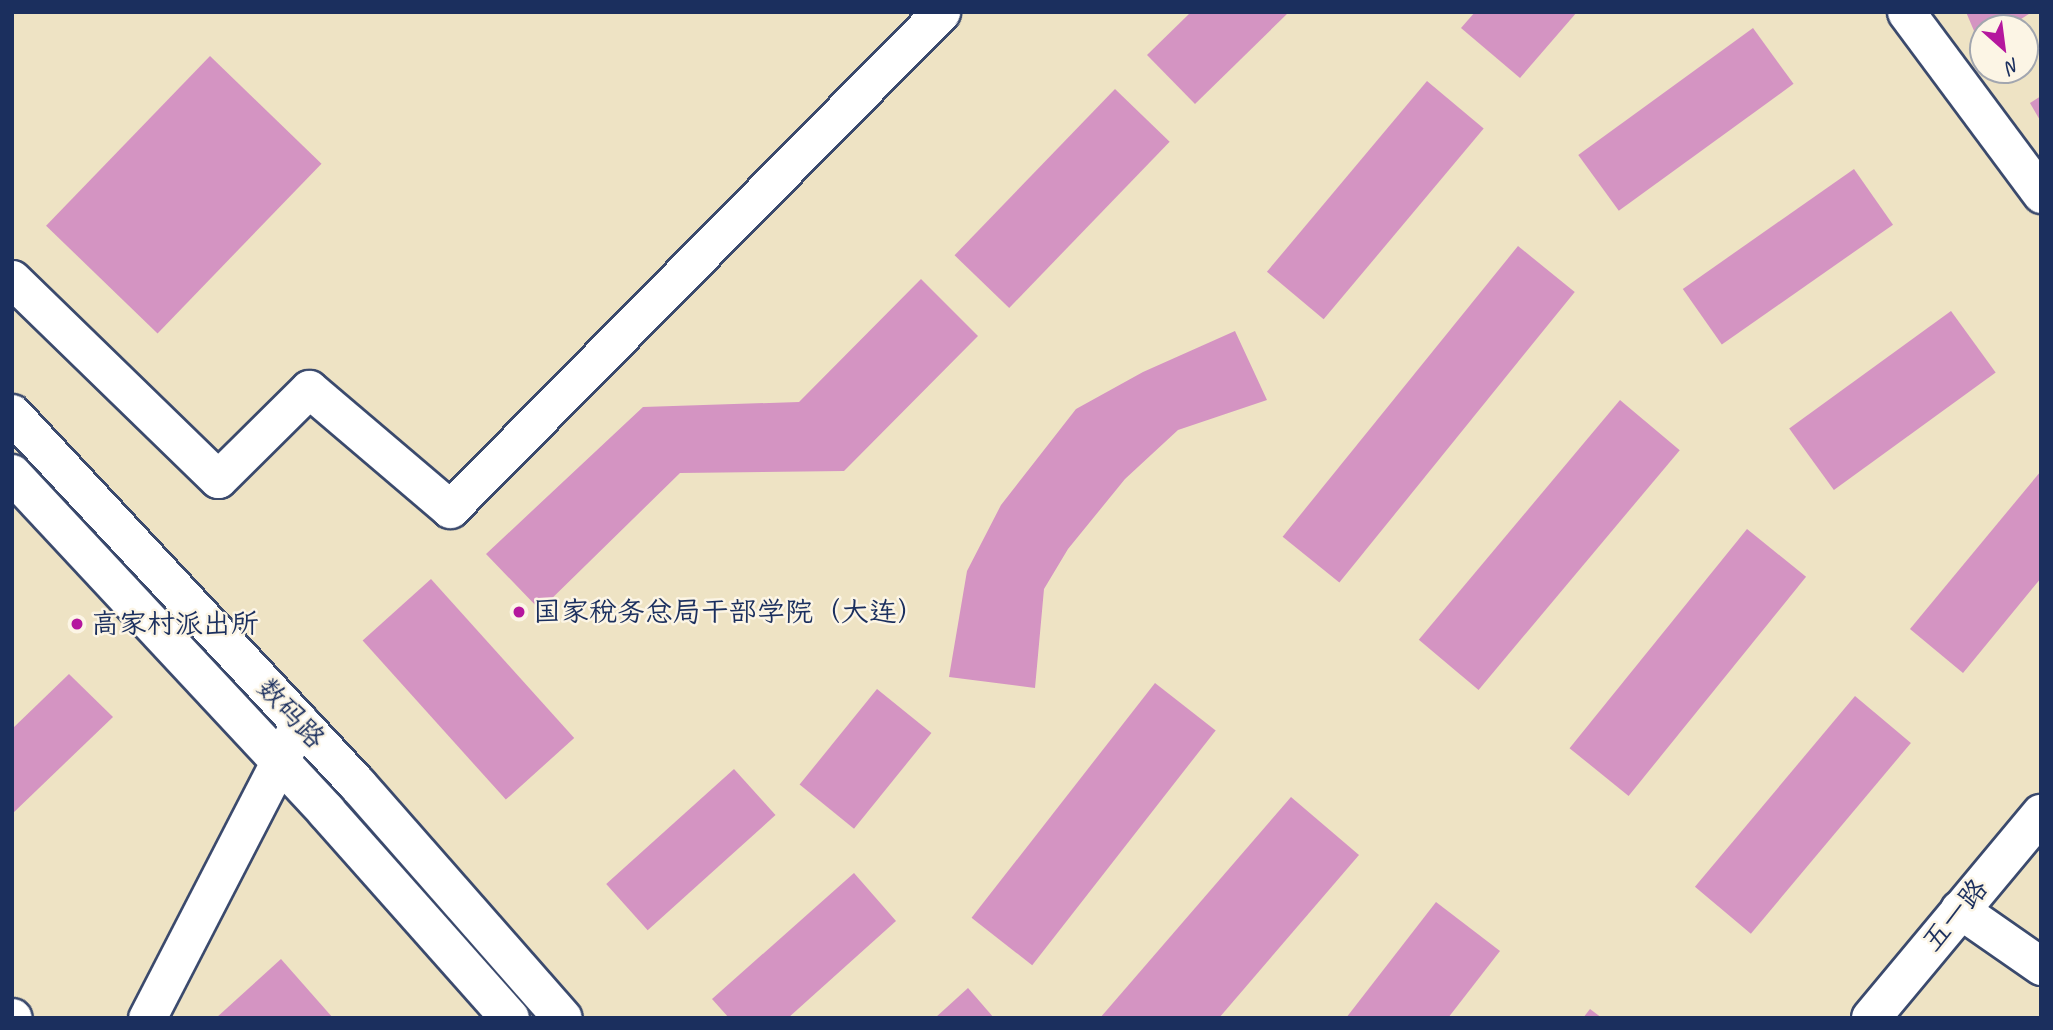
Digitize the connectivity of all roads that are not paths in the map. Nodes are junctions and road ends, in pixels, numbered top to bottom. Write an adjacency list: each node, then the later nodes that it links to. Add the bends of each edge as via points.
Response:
1 (941, 12): 4 (street, via 450,509 309,389 218,479)
2 (1906, 12): 3 (street)
3 (2041, 194)
4 (12, 279)
5 (12, 414): 7 (main road, 数码路)
6 (12, 474): 8 (main road, 数码路)
7 (300, 722): 8 (street); 14 (main road, 数码路)
8 (280, 761): 12 (street); 13 (main road, 数码路)
9 (2041, 814): 10 (main road, 五一路)
10 (1959, 909): 11 (street); 15 (main road, 五一路)
11 (2041, 966)
12 (148, 1018)
13 (510, 1018)
14 (564, 1018)
15 (1871, 1018)

